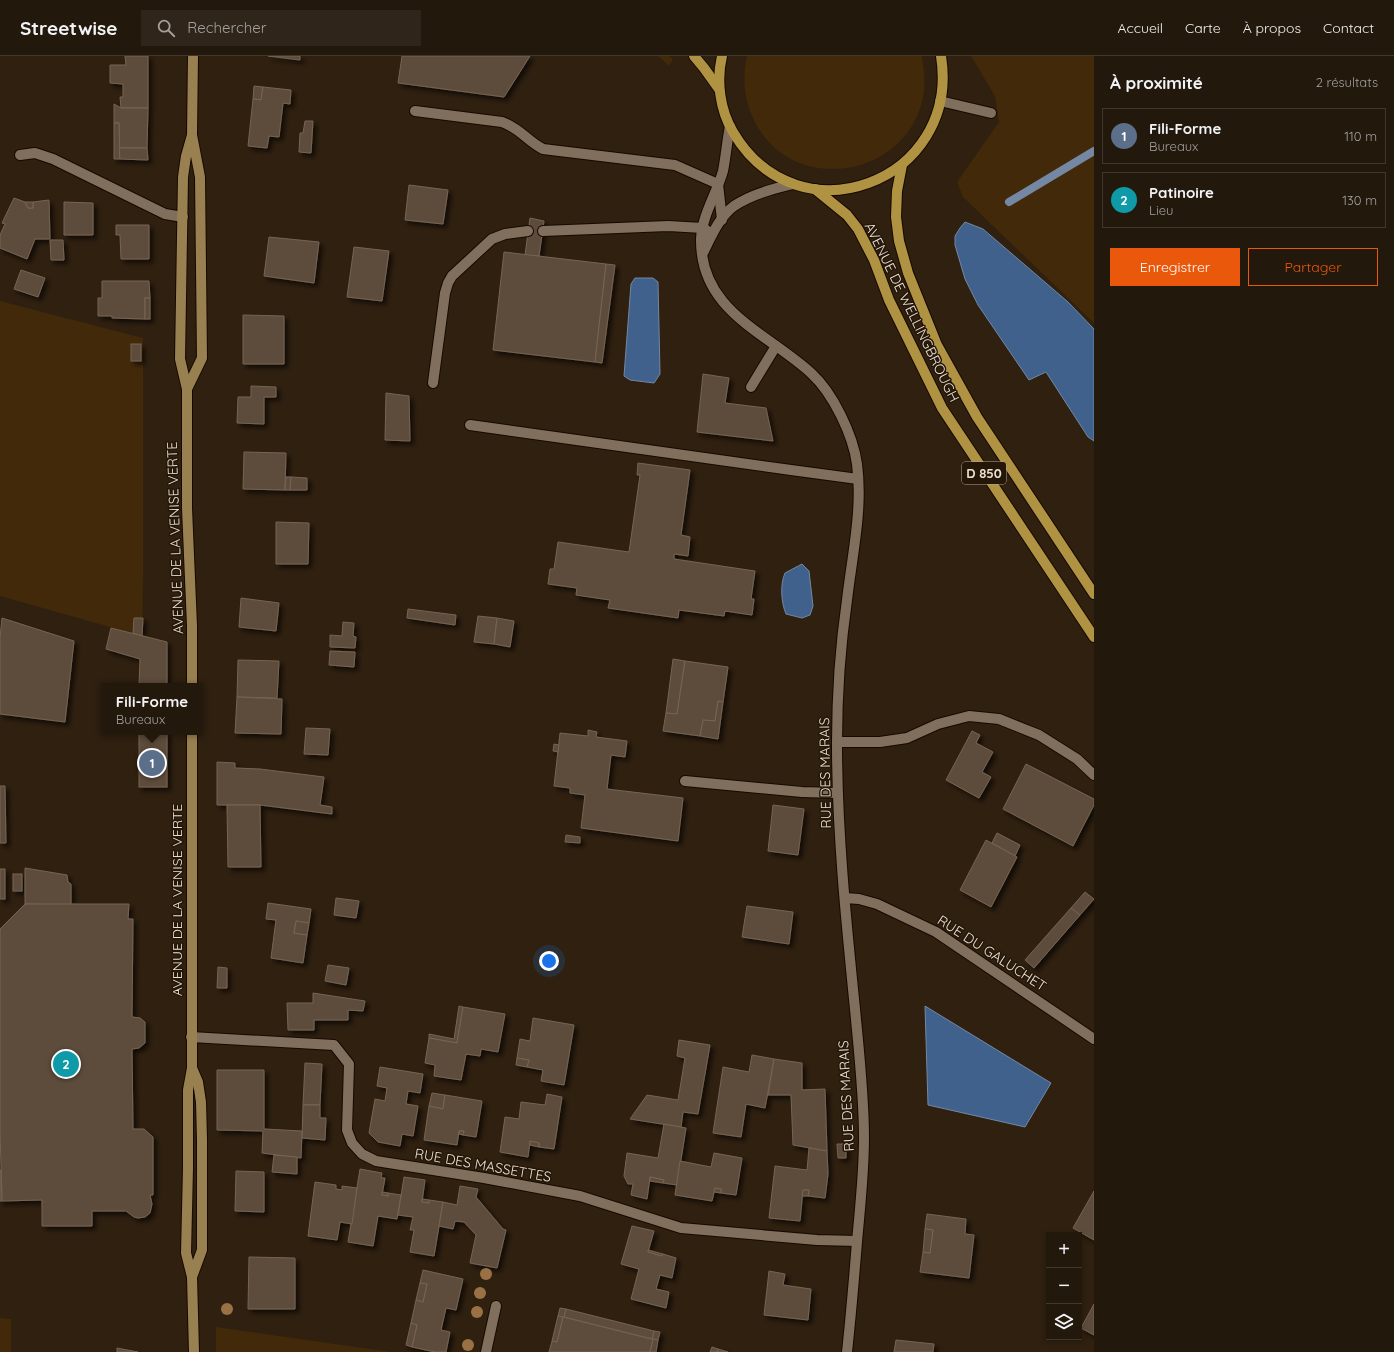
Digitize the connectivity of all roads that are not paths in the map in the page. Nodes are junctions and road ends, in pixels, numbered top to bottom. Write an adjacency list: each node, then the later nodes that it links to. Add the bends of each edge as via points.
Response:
1 (193, 56): 10 (main road, AVENUE DE LA VENISE VERTE)
2 (694, 56): 5 (main road)
3 (722, 56): 5 (main road)
4 (941, 56): 6 (main road, via 943,79)
5 (719, 89): 9 (main road)
6 (940, 101): 8 (street); 12 (main road, via 933,125 919,147)
7 (415, 111): 13 (street, via 502,122 512,125 543,149 675,165)
8 (991, 113)
9 (730, 126): 13 (street, RUE DES MARAIS, via 723,170); 14 (main road, via 741,145 756,161 773,174)
10 (192, 135): 16 (main road, AVENUE DE LA VENISE VERTE, via 183,177); 26 (main road, AVENUE DE LA VENISE VERTE, via 200,177 202,358)
11 (20, 155): 16 (street, via 35,153 53,159 165,214)
12 (902, 165): 15 (main road, via 883,178 861,186 838,190); 29 (main road, AVENUE DE WELLINGBROUGH / D 850, via 896,217 899,241 908,273 937,345 977,417)
13 (718, 184): 17 (street); 18 (street, RUE DES MARAIS)
14 (793, 184): 15 (main road); 17 (street, via 751,197 733,207)
15 (815, 189): 30 (main road, AVENUE DE WELLINGBROUGH / D 850, via 847,215 858,229 874,260 889,300 942,408)
16 (183, 217): 26 (main road, AVENUE DE LA VENISE VERTE, via 180,359)
17 (722, 220): 21 (street)
18 (703, 228): 20 (street, via 668,226); 21 (street); 22 (street, RUE DES MARAIS)
19 (528, 231): 24 (street, via 505,234 492,239 452,276 445,293)
20 (543, 231)
21 (712, 234): 22 (street)
22 (703, 253): 23 (street, RUE DES MARAIS, via 708,277 724,304 735,316)
23 (776, 346): 25 (street); 28 (street, RUE DES MARAIS, via 814,375 832,398 852,440)
24 (433, 383)
25 (751, 386)
26 (186, 389): 31 (main road, AVENUE DE LA VENISE VERTE)
27 (470, 425): 28 (street)
28 (858, 478): 33 (street, RUE DES MARAIS, via 858,513 843,627)
29 (1094, 594)
30 (1094, 637)
31 (192, 683)
32 (192, 735): 38 (main road, AVENUE DE LA VENISE VERTE)
33 (837, 742): 34 (street, via 880,742 907,738 938,724 969,716 999,719 1039,735 1077,759); 36 (street, RUE DES MARAIS)
34 (1094, 775)
35 (685, 781): 36 (street)
36 (837, 793): 37 (street, RUE DES MARAIS)
37 (845, 898): 39 (street, RUE DU GALUCHET, via 877,904 936,932); 41 (street, RUE DES MARAIS, via 861,1067 864,1138)
38 (191, 1037): 40 (main road, AVENUE DE LA VENISE VERTE); 41 (street, RUE DES MASSETTES, via 334,1045 350,1064 347,1130 352,1144 362,1154 376,1161 580,1196 681,1228)
39 (1094, 1038)
40 (192, 1068): 42 (main road, AVENUE DE LA VENISE VERTE, via 188,1090 186,1253); 42 (main road, AVENUE DE LA VENISE VERTE, via 198,1082 201,1102 202,1250)
41 (857, 1241): 46 (street, RUE DES MARAIS)
42 (192, 1277): 44 (main road, AVENUE DE LA VENISE VERTE)
43 (496, 1306): 45 (street)
44 (194, 1352)
45 (486, 1352)
46 (848, 1352)

